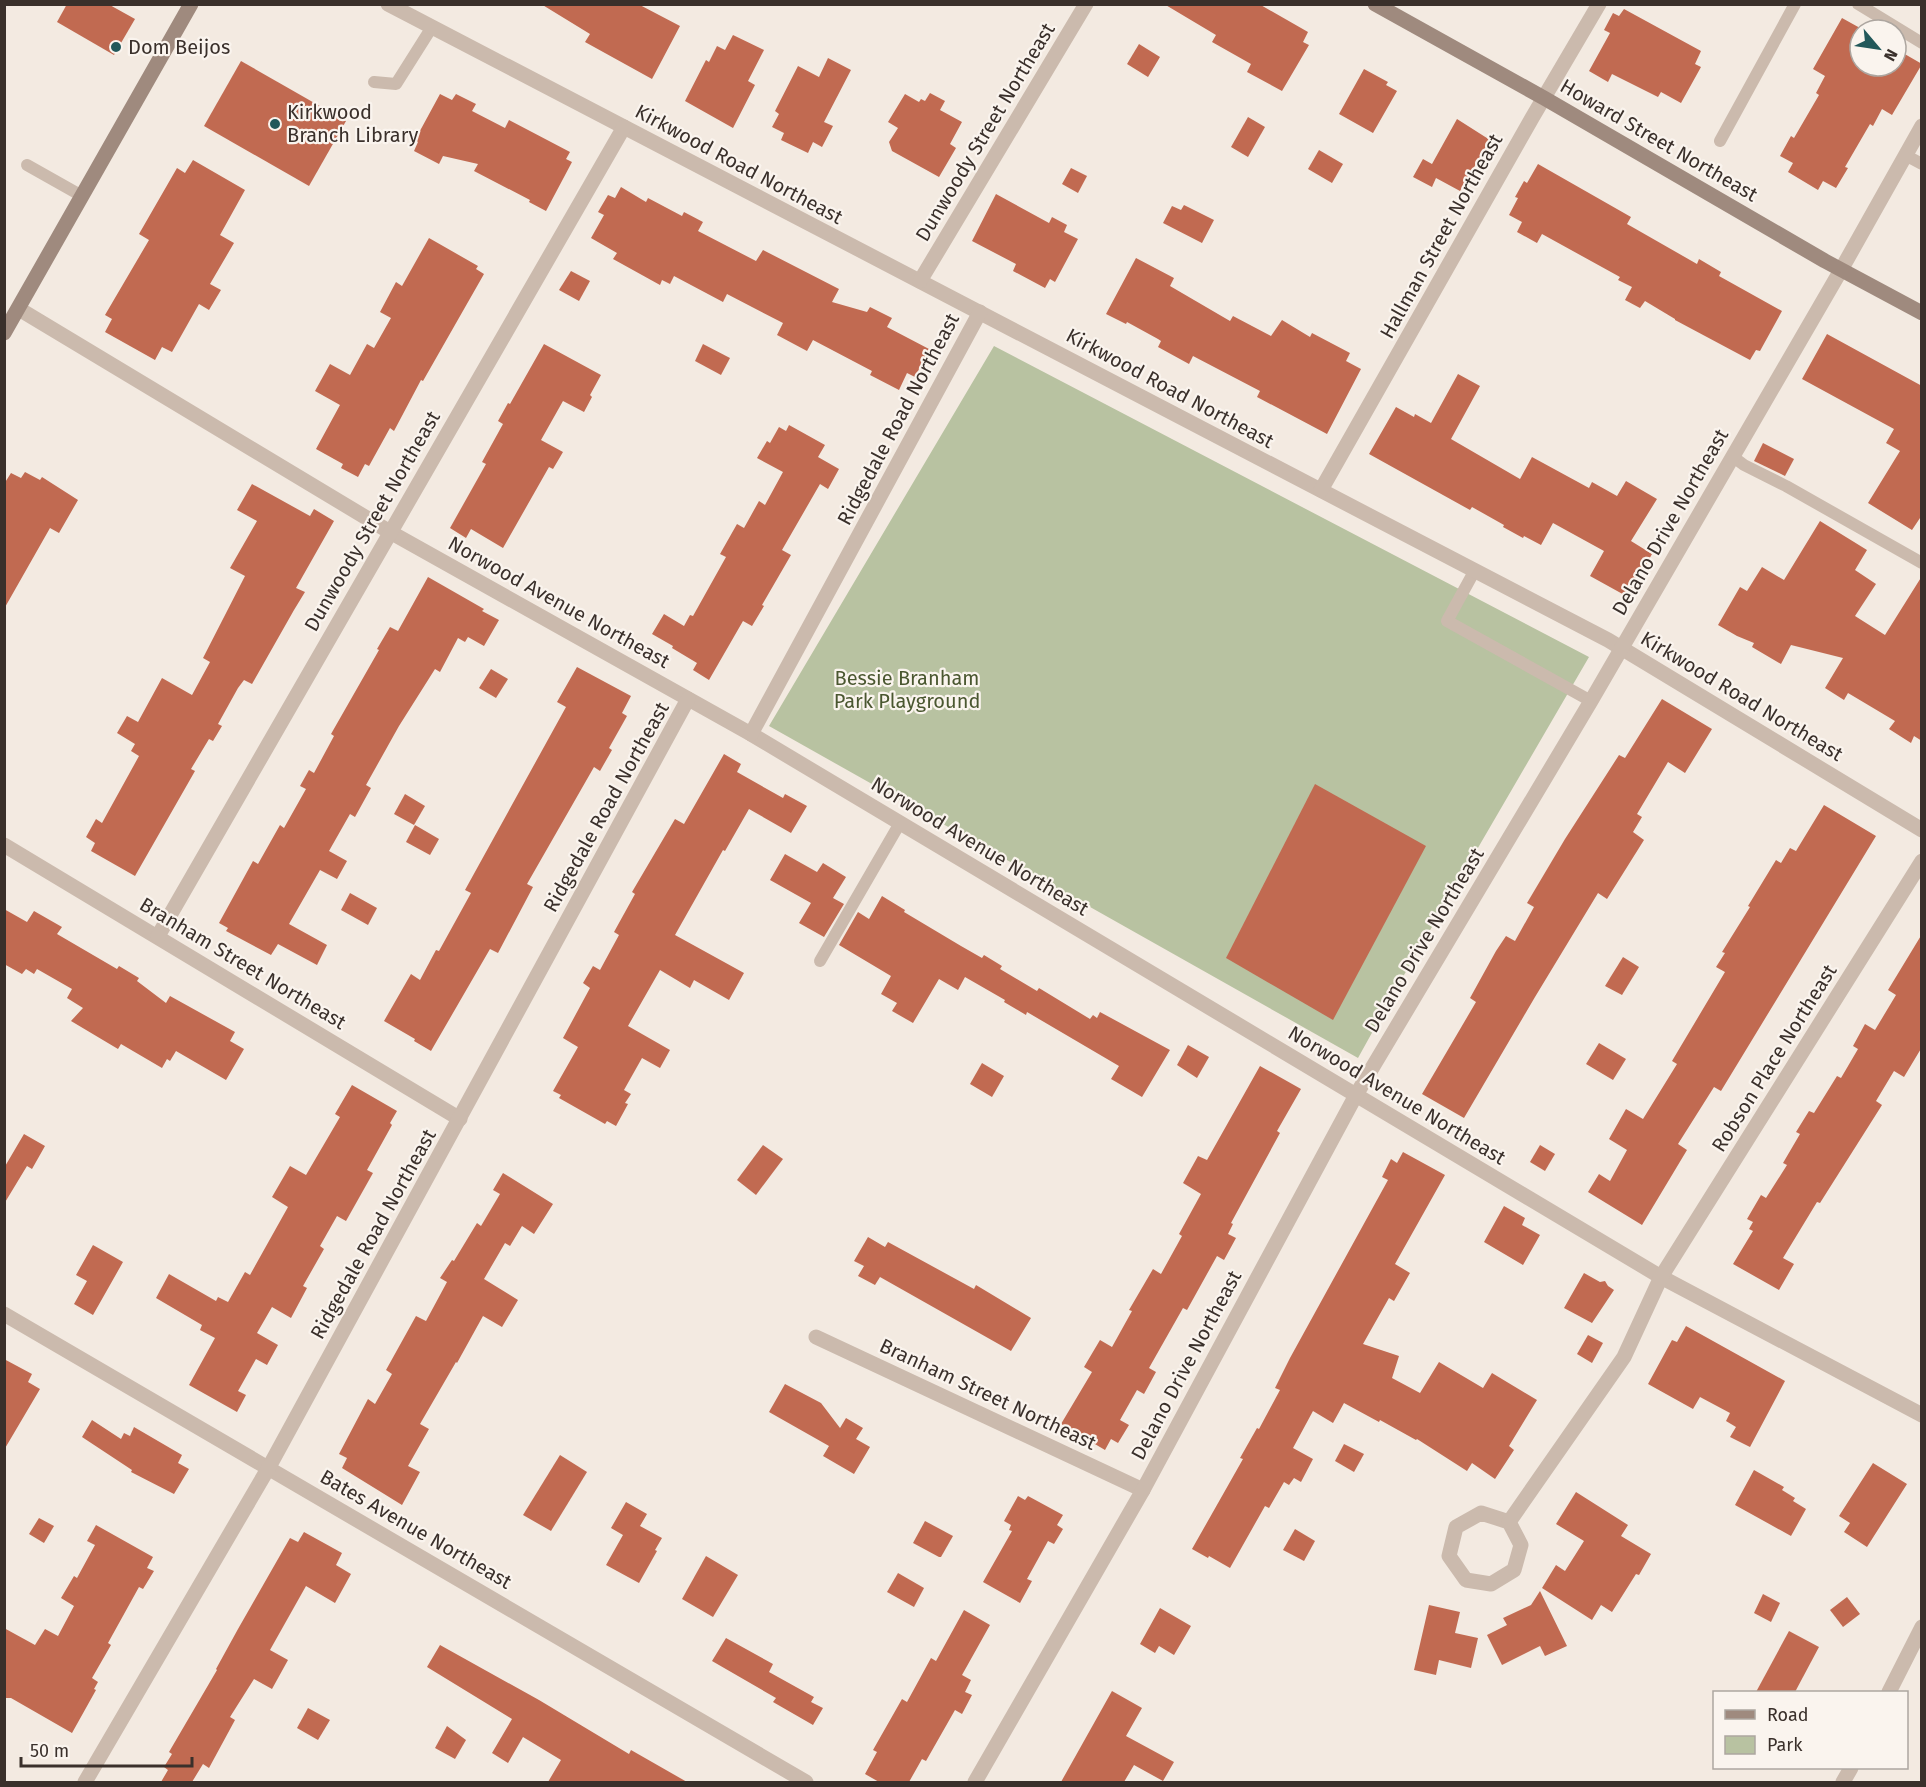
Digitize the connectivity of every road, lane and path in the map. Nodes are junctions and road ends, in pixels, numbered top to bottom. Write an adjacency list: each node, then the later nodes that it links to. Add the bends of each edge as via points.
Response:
1 (191, 4): 18 (street)
2 (388, 4): 8 (street, Kirkwood Road Northeast)
3 (1086, 4): 20 (street, Dunwoody Street Northeast)
4 (1375, 4): 11 (street, Howard Street Northeast)
5 (1599, 4): 11 (street, Hallman Street Northeast)
6 (1796, 4): 14 (lane)
7 (1858, 4): 9 (lane)
8 (432, 27): 10 (lane, via 396,84); 13 (street, Kirkwood Road Northeast)
9 (1922, 43)
10 (374, 82)
11 (1544, 98): 19 (street, Howard Street Northeast); 26 (street, Hallman Street Northeast)
12 (1922, 126): 15 (street, Delano Drive Northeast)
13 (624, 127): 20 (street, Kirkwood Road Northeast); 27 (street, Dunwoody Street Northeast)
14 (1720, 141)
15 (1905, 155): 16 (lane); 19 (street, Delano Drive Northeast)
16 (1922, 164)
17 (27, 165): 18 (lane)
18 (82, 196): 21 (street)
19 (1841, 270): 23 (street, Howard Street Northeast); 25 (street, Delano Drive Northeast)
20 (920, 281): 22 (street, Kirkwood Road Northeast)
21 (19, 309): 24 (street); 27 (street, Norwood Avenue Northeast)
22 (980, 312): 26 (street, Kirkwood Road Northeast); 33 (street, Ridgedale Road Northeast)
23 (1922, 313)
24 (4, 333)
25 (1732, 456): 28 (lane); 30 (street, Delano Drive Northeast)
26 (1321, 490): 29 (street, Kirkwood Road Northeast)
27 (390, 532): 31 (street, Norwood Avenue Northeast); 38 (street, Dunwoody Street Northeast)
28 (1922, 563)
29 (1475, 570): 30 (street, Kirkwood Road Northeast); 32 (lane, via 1447,621)
30 (1622, 647): 32 (street, Delano Drive Northeast); 35 (street, Kirkwood Road Northeast)
31 (688, 699): 33 (street, Norwood Avenue Northeast); 41 (street, Ridgedale Road Northeast)
32 (1591, 701): 40 (street, Delano Drive Northeast)
33 (751, 735): 34 (street, Norwood Avenue Northeast)
34 (900, 823): 39 (lane); 40 (street, Norwood Avenue Northeast)
35 (1922, 830)
36 (4, 845): 38 (street, Branham Street Northeast)
37 (1922, 861): 42 (street, Robson Place Northeast)
38 (158, 936): 41 (street, Branham Street Northeast)
39 (820, 961)
40 (1356, 1095): 42 (street, Norwood Avenue Northeast); 47 (street, Delano Drive Northeast)
41 (460, 1119): 46 (street, Ridgedale Road Northeast)
42 (1661, 1277): 45 (street, Norwood Avenue Northeast); 48 (street, Robson Place Northeast, via 1624,1357)
43 (4, 1314): 46 (street, Bates Avenue Northeast)
44 (816, 1336): 47 (street, Branham Street Northeast)
45 (1922, 1415)
46 (269, 1467): 51 (street, Ridgedale Road Northeast); 52 (street, Bates Avenue Northeast)
47 (1143, 1490): 53 (street, Delano Drive Northeast)
48 (1509, 1522): 48 (street, via 1481,1513 1456,1527 1449,1556 1466,1580 1491,1584 1514,1570 1521,1545)
49 (1922, 1628): 50 (street)
50 (1890, 1691)
51 (85, 1782)
52 (806, 1782)
53 (975, 1782)

